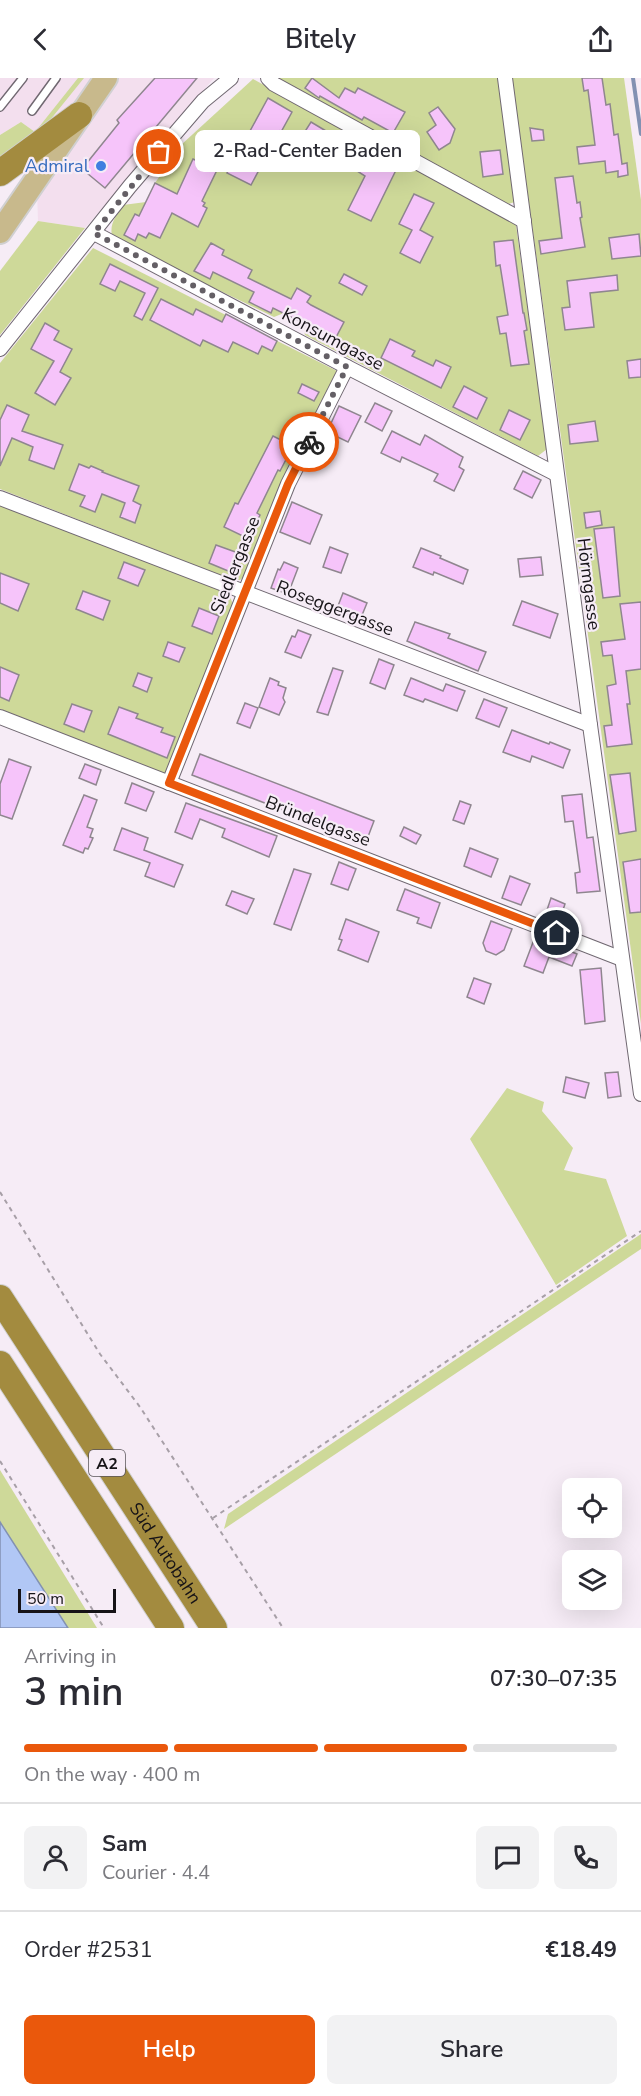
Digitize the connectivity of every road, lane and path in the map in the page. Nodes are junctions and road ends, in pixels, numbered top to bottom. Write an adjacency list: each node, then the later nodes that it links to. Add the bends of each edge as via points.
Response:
1 (23, 78): 7 (lane)
2 (56, 78): 8 (lane)
3 (106, 78): 9 (main road)
4 (231, 78): 13 (street, via 203,101)
5 (268, 78): 11 (street)
6 (505, 78): 11 (street, Hörmgasse)
7 (0, 107)
8 (32, 111)
9 (79, 115): 10 (highway); 12 (main road)
10 (0, 173)
11 (525, 221): 16 (street, Hörmgasse)
12 (0, 232)
13 (94, 233): 14 (street); 15 (street, Konsumgasse)
14 (0, 349)
15 (347, 367): 16 (street, Konsumgasse); 18 (street, Siedlergasse, via 288,484)
16 (556, 474): 20 (street, Hörmgasse)
17 (0, 498): 18 (street, Roseggergasse)
18 (243, 592): 20 (street, Roseggergasse); 21 (street, Siedlergasse)
19 (0, 717): 21 (street, Bründelgasse)
20 (590, 725): 22 (street, Hörmgasse)
21 (169, 783): 22 (street, Bründelgasse)
22 (622, 958): 23 (street, Hörmgasse)
23 (641, 1094)
24 (0, 1192): 31 (path, via 100,1354 140,1407)
25 (641, 1230): 31 (path)
26 (0, 1298): 34 (highway, Süd Autobahn / A2)
27 (0, 1364): 29 (highway, Süd Autobahn / A2)
28 (0, 1377): 29 (lane)
29 (21, 1396): 33 (highway, Süd Autobahn / A2)
30 (0, 1461): 32 (path)
31 (212, 1519): 35 (path)
32 (104, 1628)
33 (171, 1628)
34 (214, 1628)
35 (283, 1628)

